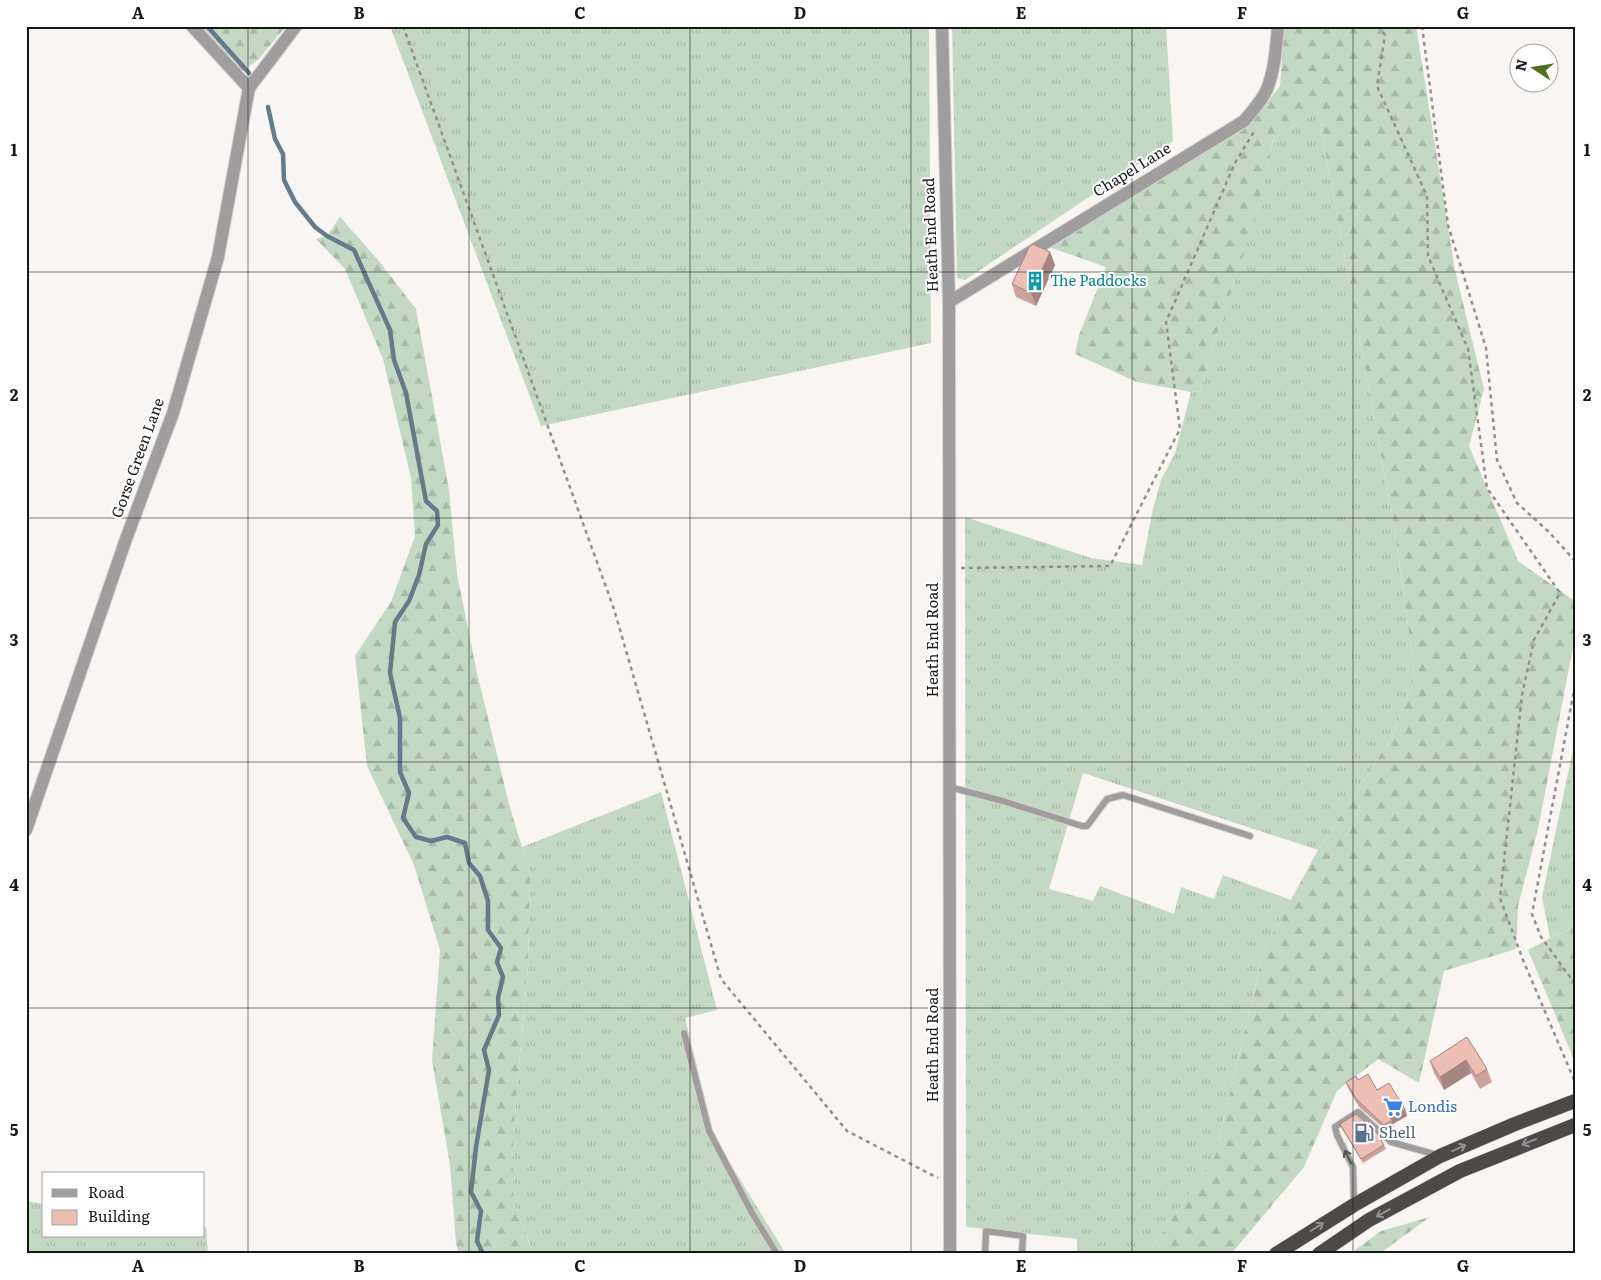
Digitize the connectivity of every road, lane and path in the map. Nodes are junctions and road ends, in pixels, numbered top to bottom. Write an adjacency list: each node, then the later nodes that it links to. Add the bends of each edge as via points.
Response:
1 (192, 26): 8 (street)
2 (296, 26): 8 (street)
3 (403, 26): 23 (path, via 614,609 721,979 847,1131)
4 (942, 26): 10 (street, Heath End Road)
5 (1278, 26): 10 (street, Chapel Lane, via 1267,89 1244,121)
6 (1378, 26): 19 (path, via 1385,35 1377,86 1426,196 1428,256 1468,350 1487,488 1560,593 1534,640 1522,695 1500,898)
7 (1422, 26): 11 (path, via 1448,225 1486,348 1497,460 1516,504 1550,533)
8 (249, 88): 15 (street, Gorse Green Lane, via 218,257 173,413)
9 (1255, 128): 12 (path, via 1235,162 1166,322 1180,429 1110,566)
10 (949, 302): 12 (street, Heath End Road)
11 (1575, 561)
12 (950, 568): 14 (street, Heath End Road)
13 (1575, 685): 17 (path, via 1532,914 1541,937)
14 (949, 787): 16 (lane, via 1082,826 1091,822 1107,799 1123,795); 23 (street, Heath End Road)
15 (26, 830)
16 (1250, 836)
17 (1575, 984)
18 (684, 1033): 25 (lane, via 709,1132)
19 (1575, 1082)
20 (1575, 1102): 22 (highway, one-way to 20)
21 (1575, 1124): 30 (highway, one-way to 30, via 1460,1171 1369,1220)
22 (1440, 1156): 24 (highway); 24 (lane, one-way to 22, via 1353,1166 1335,1127 1358,1112 1391,1142)
23 (950, 1184): 26 (street, Heath End Road)
24 (1354, 1204): 29 (highway, one-way to 24)
25 (777, 1254)
26 (950, 1254)
27 (985, 1254): 28 (lane, via 986,1231 1022,1236)
28 (1022, 1254)
29 (1276, 1254)
30 (1319, 1254)

